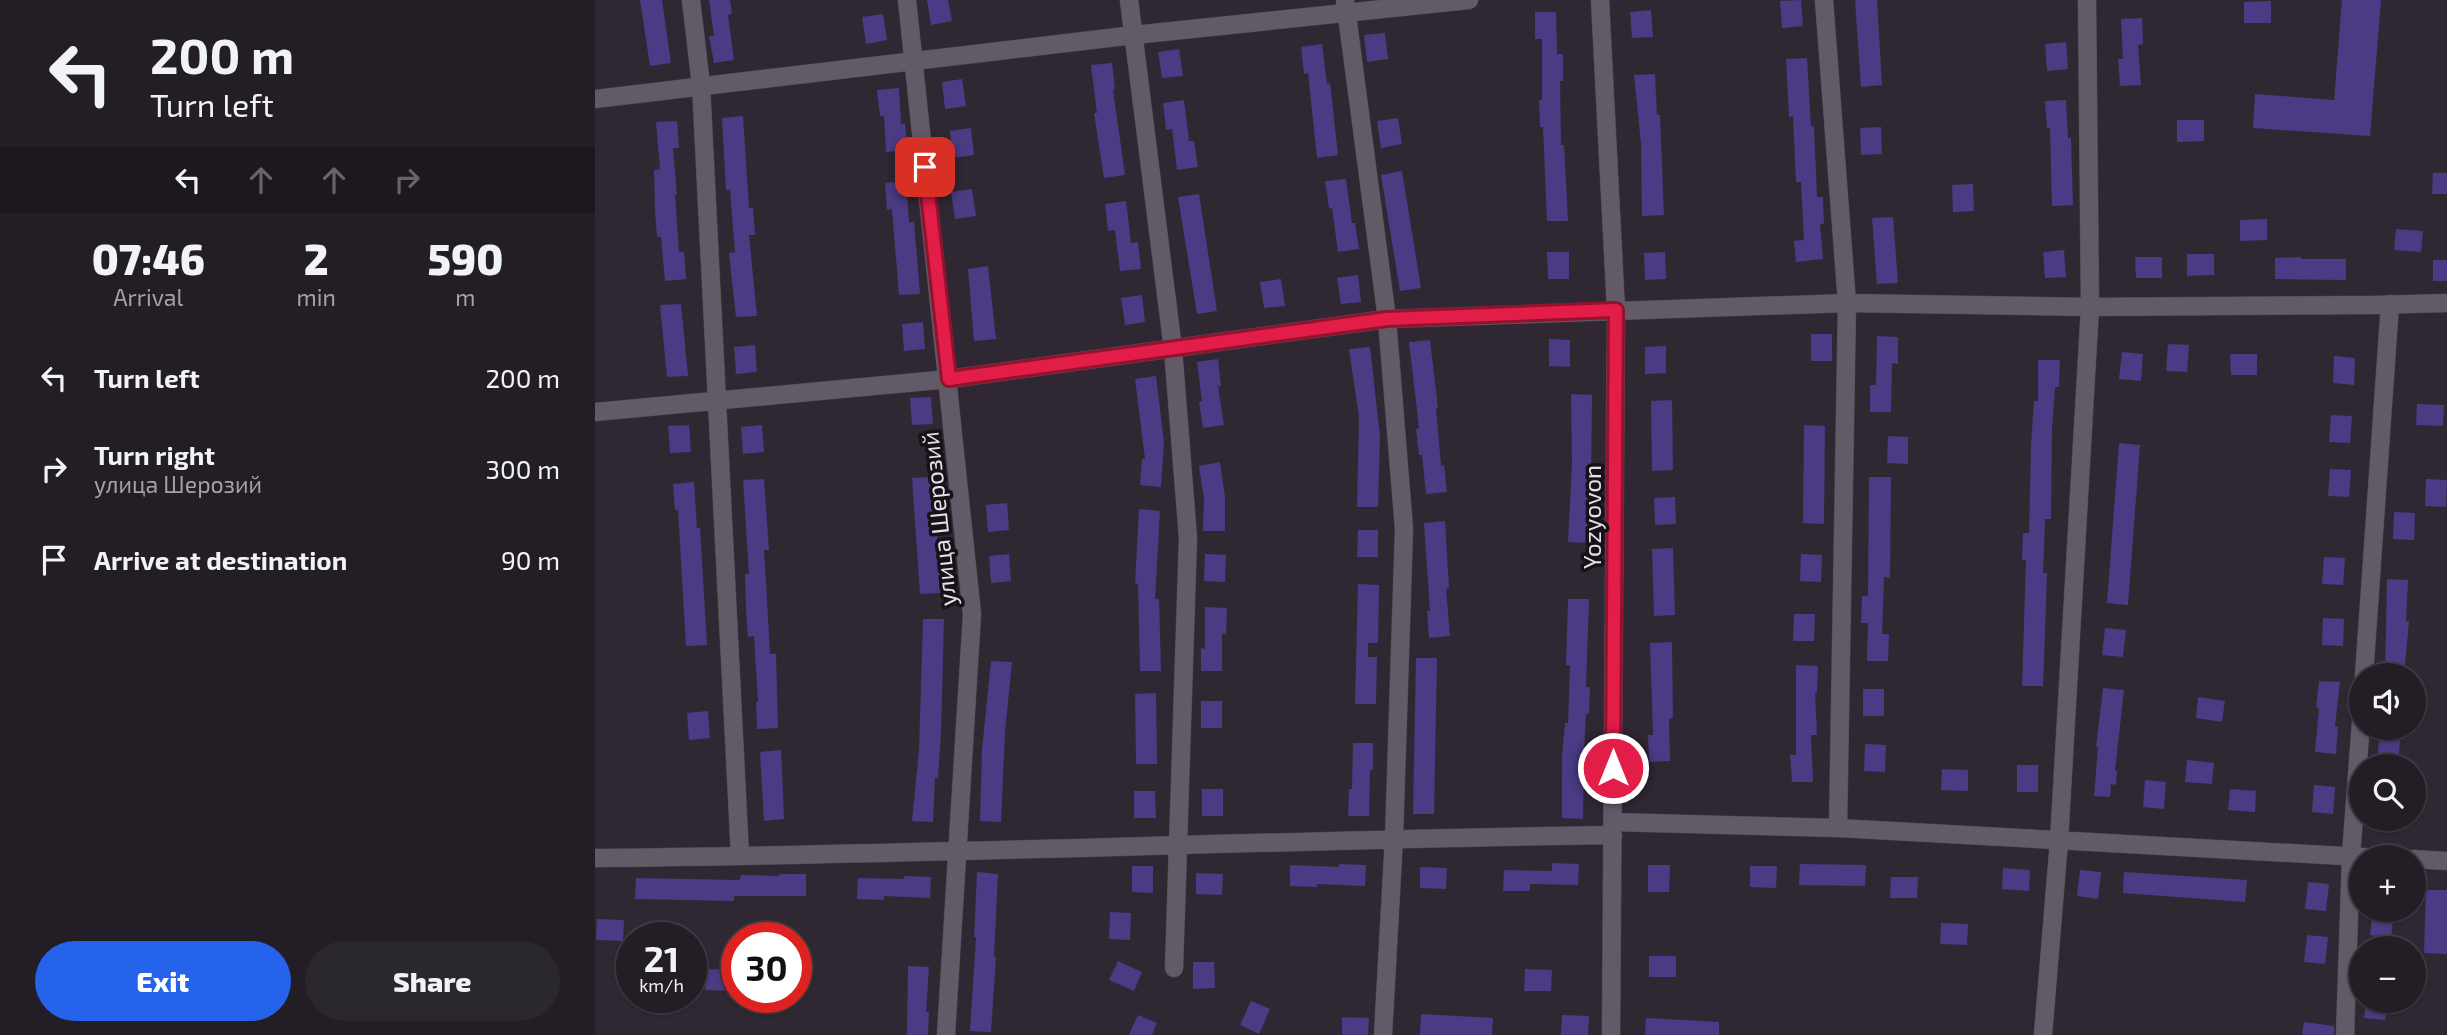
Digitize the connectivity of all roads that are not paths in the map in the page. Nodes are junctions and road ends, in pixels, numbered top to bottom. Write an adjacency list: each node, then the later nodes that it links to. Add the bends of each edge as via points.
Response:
1 (691, 0): 11 (street)
2 (907, 0): 10 (street, улица Шерозий)
3 (1129, 0): 9 (street)
4 (1469, 0): 8 (street)
5 (1600, 0): 17 (street, Yozyovon)
6 (1824, 0): 13 (street)
7 (2087, 0): 16 (street)
8 (1346, 6): 9 (street); 18 (street)
9 (1134, 35): 10 (street); 19 (street)
10 (913, 61): 11 (street); 20 (street, улица Шерозий)
11 (701, 85): 12 (street); 21 (street)
12 (595, 99)
13 (1847, 303): 16 (street); 17 (street); 26 (street)
14 (2447, 303): 15 (street)
15 (2390, 304): 16 (street); 23 (street)
16 (2090, 307): 28 (street)
17 (1616, 310): 18 (street); 25 (street, Yozyovon)
18 (1387, 319): 19 (street); 27 (street, via 1404,528)
19 (1173, 349): 20 (street); 29 (street, via 1188,538)
20 (949, 379): 21 (street); 31 (street, улица Шерозий, via 972,614)
21 (716, 401): 22 (street); 32 (street)
22 (595, 412)
23 (2365, 663)
24 (2360, 740): 30 (street)
25 (1613, 828): 26 (street); 27 (street); 41 (street, Yozyovon)
26 (1838, 828): 28 (street)
27 (1395, 838): 29 (street); 40 (street)
28 (2059, 841): 33 (street); 42 (street)
29 (1180, 845): 31 (street); 38 (street)
30 (2352, 845)
31 (957, 852): 32 (street); 39 (street, улица Шерозий)
32 (740, 856): 34 (street)
33 (2349, 856)
34 (595, 858)
35 (2426, 860): 36 (street)
36 (2447, 861)
37 (2349, 907): 43 (street)
38 (1174, 968)
39 (946, 1035)
40 (1383, 1035)
41 (1611, 1035)
42 (2043, 1035)
43 (2344, 1035)

